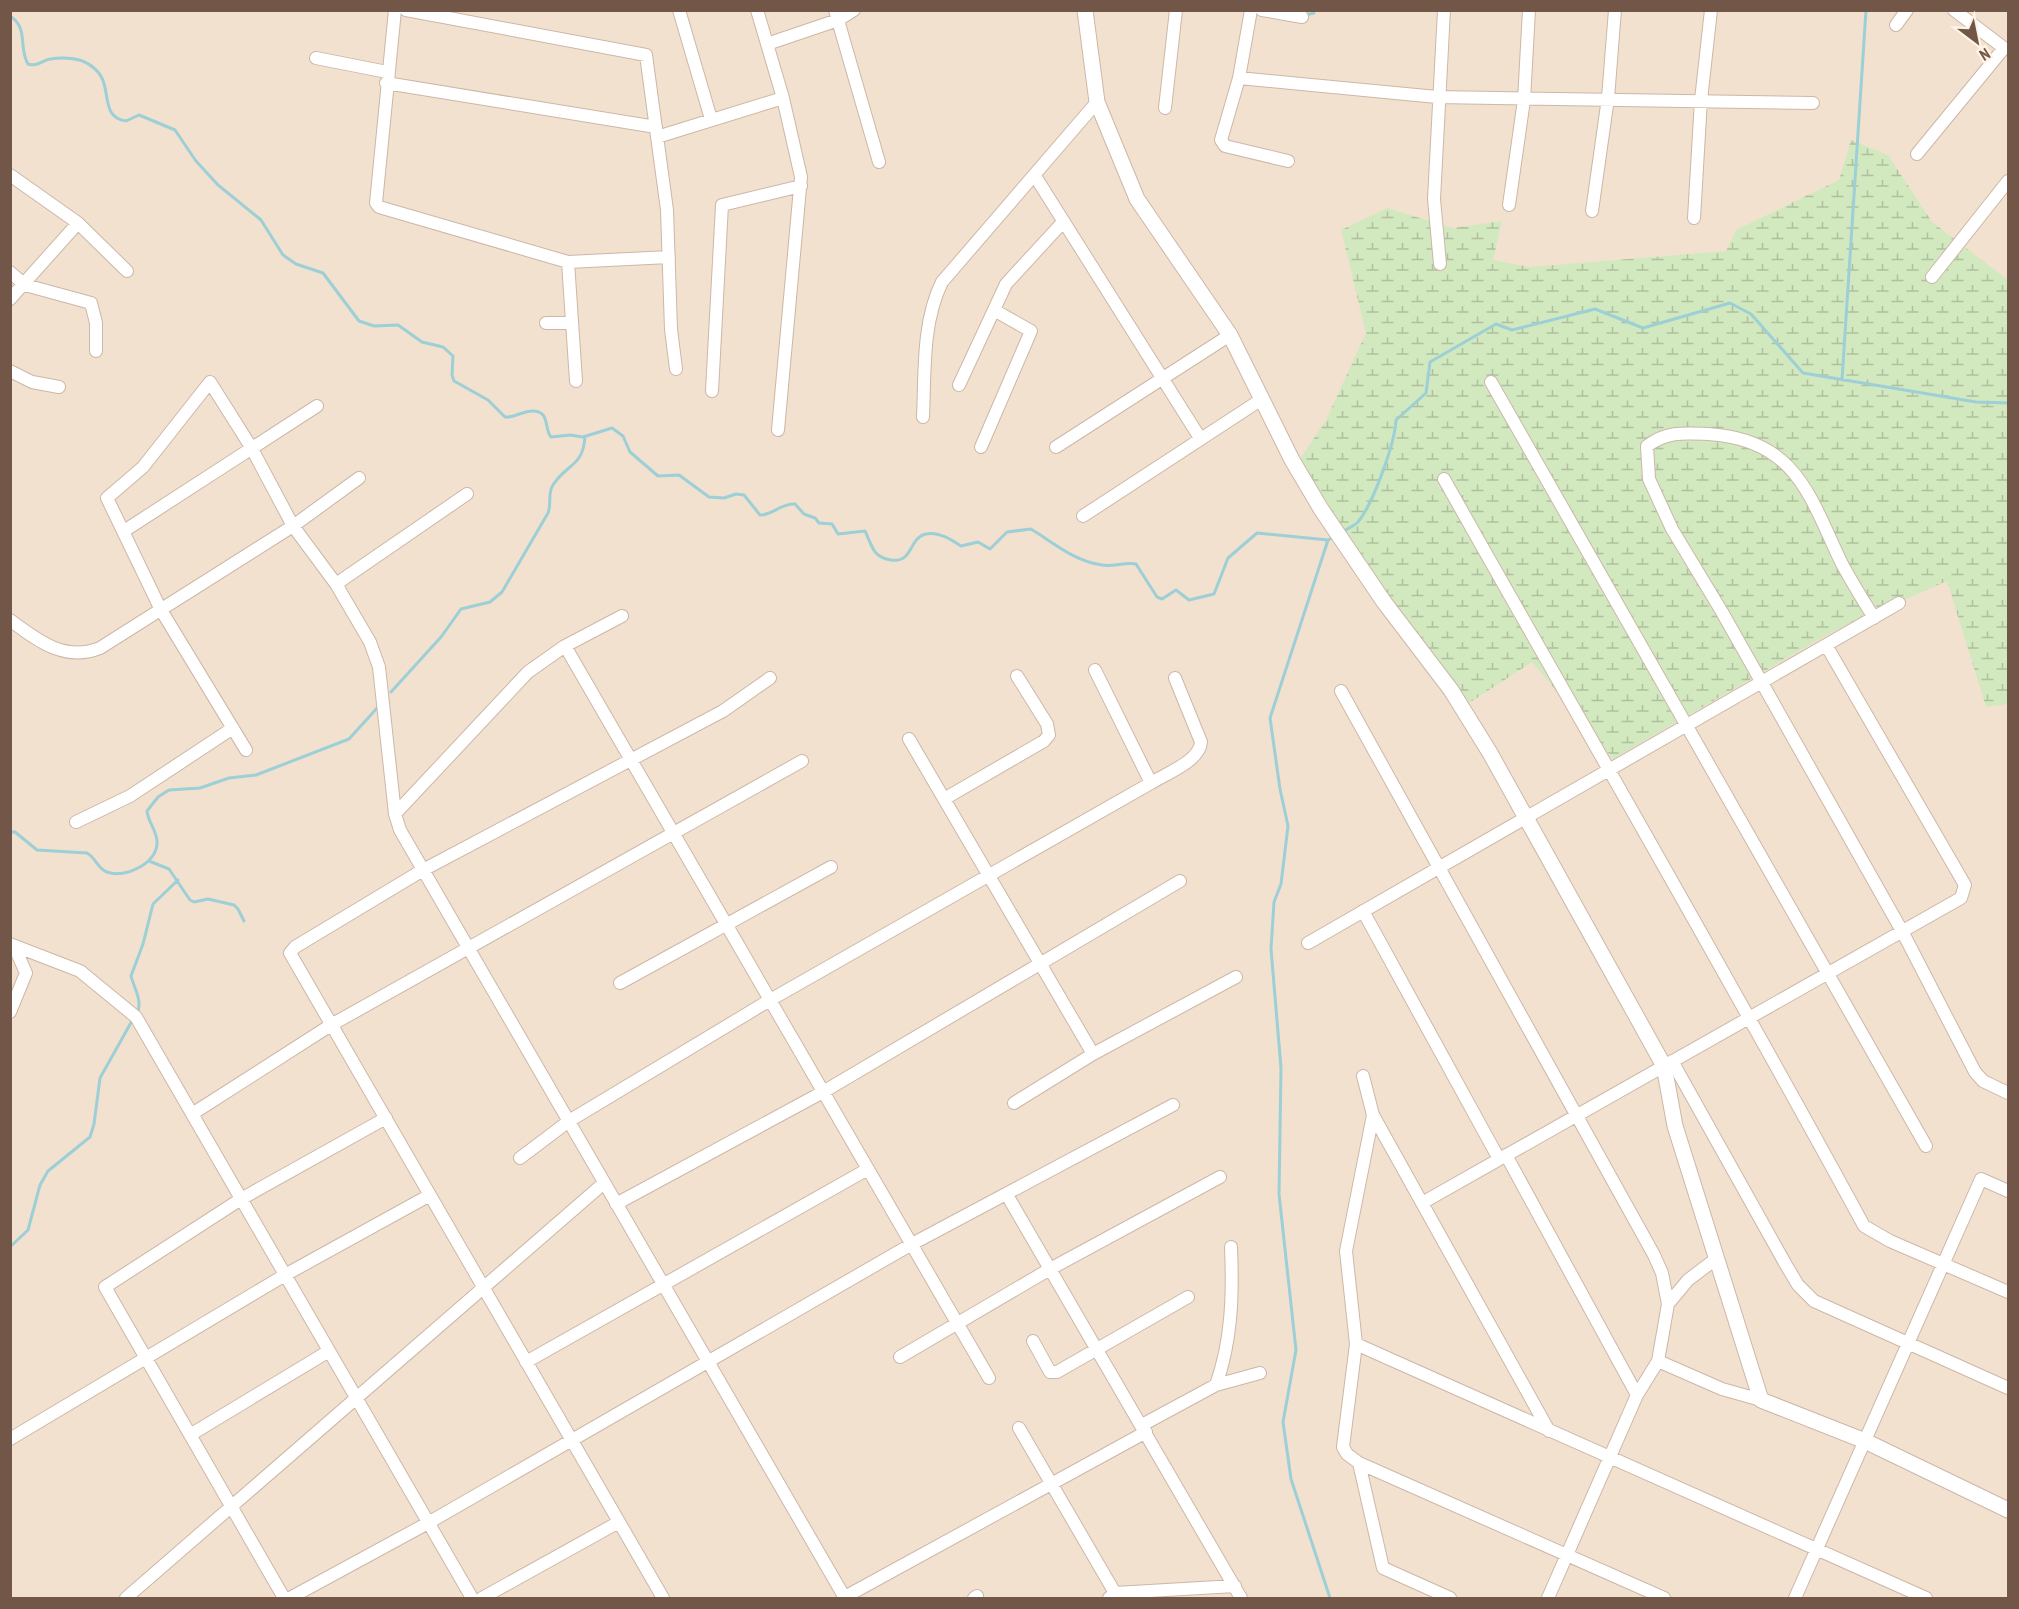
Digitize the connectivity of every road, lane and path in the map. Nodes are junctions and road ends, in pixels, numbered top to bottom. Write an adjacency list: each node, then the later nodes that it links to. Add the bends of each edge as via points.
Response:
1 (395, 10): 22 (street)
2 (406, 10): 33 (street, via 570,42 644,52)
3 (679, 10): 32 (street)
4 (757, 10): 19 (street)
5 (854, 10): 16 (street)
6 (1085, 10): 29 (street)
7 (1176, 10): 31 (street)
8 (1251, 10): 23 (street)
9 (1262, 10): 17 (street)
10 (1444, 10): 24 (street)
11 (1529, 10): 27 (street)
12 (1615, 10): 26 (street)
13 (1711, 10): 28 (street)
14 (1908, 10): 18 (street)
15 (1954, 10): 20 (street)
16 (837, 15): 19 (street); 36 (street)
17 (1302, 17)
18 (1896, 25)
19 (767, 44): 25 (street)
20 (2007, 47): 34 (street)
21 (316, 58): 22 (street)
22 (386, 77): 33 (street); 47 (street, via 376,203 379,207)
23 (1239, 78): 24 (street); 35 (street, via 1222,144)
24 (1437, 97): 27 (street); 48 (street, via 1434,199)
25 (783, 98): 32 (street); 40 (street)
26 (1608, 98): 27 (street); 28 (street); 42 (street)
27 (1524, 99): 41 (street)
28 (1701, 100): 30 (street); 43 (street)
29 (1097, 102): 38 (street); 57 (street, via 1137,199)
30 (1813, 103)
31 (1165, 108)
32 (711, 119): 33 (street)
33 (656, 132): 46 (street)
34 (1917, 154)
35 (1288, 161)
36 (879, 162)
37 (10, 175): 45 (street)
38 (1035, 176): 44 (street); 69 (street, via 942,282 928,336)
39 (2008, 182): 51 (street)
40 (801, 186): 66 (street, via 722,205); 70 (street)
41 (1509, 205)
42 (1592, 211)
43 (1694, 218)
44 (1063, 222): 54 (street, via 1006,284); 61 (street)
45 (78, 224): 49 (street); 52 (street)
46 (669, 257): 47 (street); 59 (street)
47 (568, 262): 56 (street)
48 (1440, 264)
49 (127, 271)
50 (10, 272): 52 (street)
51 (1932, 277)
52 (25, 285): 53 (street); 58 (street, via 91,303 96,322)
53 (10, 299)
54 (994, 310): 64 (street); 73 (street, via 1031,331)
55 (546, 323): 56 (street)
56 (572, 323): 62 (street)
57 (1230, 335): 61 (street); 67 (street)
58 (96, 351)
59 (676, 369)
60 (10, 371): 65 (street, via 32,382)
61 (1162, 379): 71 (street); 74 (street)
62 (576, 381)
63 (1491, 382): 95 (street)
64 (959, 385)
65 (59, 387)
66 (712, 391)
67 (1262, 399): 71 (street); 105 (street, via 1321,509 1384,602 1451,690)
68 (317, 406): 72 (street)
69 (923, 417)
70 (778, 430)
71 (1200, 438): 78 (street)
72 (251, 447): 79 (street); 80 (street); 80 (street, via 210,382 143,467 107,498)
73 (981, 447)
74 (1056, 447)
75 (359, 478): 79 (street)
76 (1444, 479): 101 (street)
77 (467, 494): 81 (street)
78 (1083, 516)
79 (293, 526): 81 (street); 83 (street)
80 (124, 531): 83 (street)
81 (336, 584): 104 (street, via 370,642 379,667)
82 (1899, 603): 85 (street)
83 (161, 610): 86 (street, via 100,648 79,654 57,651); 96 (street)
84 (622, 616): 88 (street)
85 (1874, 618): 87 (street); 93 (street, via 1842,563 1809,492 1781,460 1755,446 1720,435 1660,436 1647,446 1649,479 1655,496)
86 (10, 620)
87 (1826, 645): 93 (street); 115 (street, via 1965,885 1961,898)
88 (565, 646): 99 (street); 104 (street, via 522,678)
89 (1095, 670): 102 (street)
90 (1017, 676): 103 (street, via 1047,724 1049,735)
91 (770, 678): 99 (street, via 716,715)
92 (1175, 678): 102 (street, via 1201,748)
93 (1762, 682): 95 (street); 115 (street)
94 (1341, 691): 109 (street)
95 (1686, 726): 101 (street); 120 (street)
96 (233, 729): 98 (street); 106 (street, via 130,796)
97 (909, 739): 103 (street)
98 (246, 750)
99 (630, 758): 107 (street); 110 (street)
100 (802, 761): 107 (street)
101 (1608, 771): 105 (street); 125 (street)
102 (1151, 783): 111 (street)
103 (944, 799): 111 (street)
104 (395, 814): 110 (street)
105 (1527, 818): 109 (street); 128 (street)
106 (76, 822)
107 (672, 831): 114 (street); 118 (street)
108 (831, 867): 114 (street)
109 (1440, 867): 113 (street); 135 (street)
110 (423, 870): 118 (street); 126 (street, via 290,953)
111 (988, 875): 119 (street); 123 (street)
112 (1180, 881): 119 (street)
113 (1363, 911): 116 (street); 140 (street)
114 (727, 924): 122 (street); 123 (street)
115 (1902, 931): 120 (street); 131 (street, via 1975,1072 1983,1081)
116 (1308, 943)
117 (12, 945): 124 (street, via 24,966 25,979); 134 (street, via 80,970 129,1009)
118 (467, 946): 126 (street); 138 (street)
119 (1040, 964): 127 (street); 130 (street)
120 (1827, 973): 125 (street); 139 (street)
121 (1236, 976): 127 (street)
122 (620, 983)
123 (770, 1000): 130 (street); 138 (street)
124 (10, 1012)
125 (1750, 1017): 128 (street); 154 (street, via 1864,1226 1875,1235)
126 (331, 1025): 134 (street); 137 (street)
127 (1093, 1054): 132 (street)
128 (1668, 1063): 135 (street); 153 (street, via 1675,1126); 165 (street, via 1798,1285 1814,1301)
129 (1363, 1076): 136 (street)
130 (823, 1092): 142 (street); 149 (street)
131 (2008, 1093)
132 (1014, 1103)
133 (1173, 1105): 147 (street)
134 (192, 1114): 148 (street)
135 (1578, 1114): 140 (street); 161 (street, via 1654,1255)
136 (1373, 1115): 150 (street); 164 (street, via 1346,1251)
137 (386, 1118): 146 (street); 148 (street)
138 (569, 1120): 141 (street); 144 (street)
139 (1926, 1146)
140 (1502, 1157): 150 (street); 177 (street)
141 (520, 1158)
142 (868, 1169): 151 (street); 157 (street)
143 (1220, 1177): 155 (street)
144 (604, 1182): 149 (street); 158 (street)
145 (2008, 1191): 154 (street, via 1981,1179)
146 (430, 1195): 156 (street); 158 (street)
147 (1007, 1195): 151 (street); 155 (street)
148 (241, 1199): 156 (street); 168 (street, via 105,1287)
149 (616, 1203): 157 (street)
150 (1422, 1203): 182 (street)
151 (912, 1244): 162 (street); 172 (street)
152 (1231, 1246): 175 (street, via 1233,1310)
153 (1716, 1258): 161 (street, via 1688,1280); 179 (street)
154 (1943, 1264): 159 (street); 165 (street)
155 (1050, 1269): 162 (street); 166 (street)
156 (285, 1275): 167 (street); 168 (street)
157 (662, 1283): 171 (street); 172 (street)
158 (484, 1288): 171 (street); 178 (street)
159 (2008, 1292)
160 (1188, 1297): 166 (street)
161 (1668, 1304): 170 (street)
162 (957, 1323): 169 (street); 174 (street)
163 (1033, 1341): 166 (street, via 1050,1372 1057,1372)
164 (1356, 1344): 182 (street); 188 (street, via 1343,1447)
165 (1908, 1345): 176 (street); 186 (street)
166 (1097, 1348): 181 (street)
167 (329, 1351): 178 (street); 183 (street)
168 (145, 1357): 183 (street); 184 (street)
169 (900, 1357)
170 (1658, 1361): 177 (street); 179 (street, via 1722,1389)
171 (526, 1362): 185 (street)
172 (708, 1362): 185 (street); 199 (street)
173 (1260, 1373): 175 (street)
174 (989, 1378)
175 (1216, 1385): 181 (street)
176 (2008, 1388)
177 (1637, 1395): 187 (street)
178 (356, 1398): 190 (street); 193 (street)
179 (1761, 1400): 186 (street)
180 (1019, 1428): 189 (street)
181 (1144, 1428): 189 (street); 196 (street)
182 (1549, 1431): 187 (street)
183 (190, 1435): 190 (street)
184 (10, 1439)
185 (572, 1440): 192 (street); 193 (street)
186 (1865, 1440): 191 (street); 194 (street)
187 (1609, 1458): 194 (street); 195 (street)
188 (1359, 1463): 195 (street); 206 (street, via 1383,1568)
189 (1052, 1483): 197 (street); 199 (street)
190 (232, 1508): 200 (street); 201 (street)
191 (2008, 1510)
192 (619, 1522): 198 (street); 204 (street)
193 (429, 1523): 202 (street); 203 (street)
194 (1817, 1550): 209 (street); 210 (street)
195 (1567, 1555): 207 (street); 208 (street)
196 (1235, 1586): 197 (street); 205 (street)
197 (1112, 1596)
198 (663, 1598)
199 (844, 1598)
200 (126, 1599)
201 (284, 1599)
202 (290, 1599)
203 (472, 1599)
204 (482, 1599)
205 (1241, 1599)
206 (1450, 1599)
207 (1548, 1599)
208 (1664, 1599)
209 (1795, 1599)
210 (1926, 1599)

